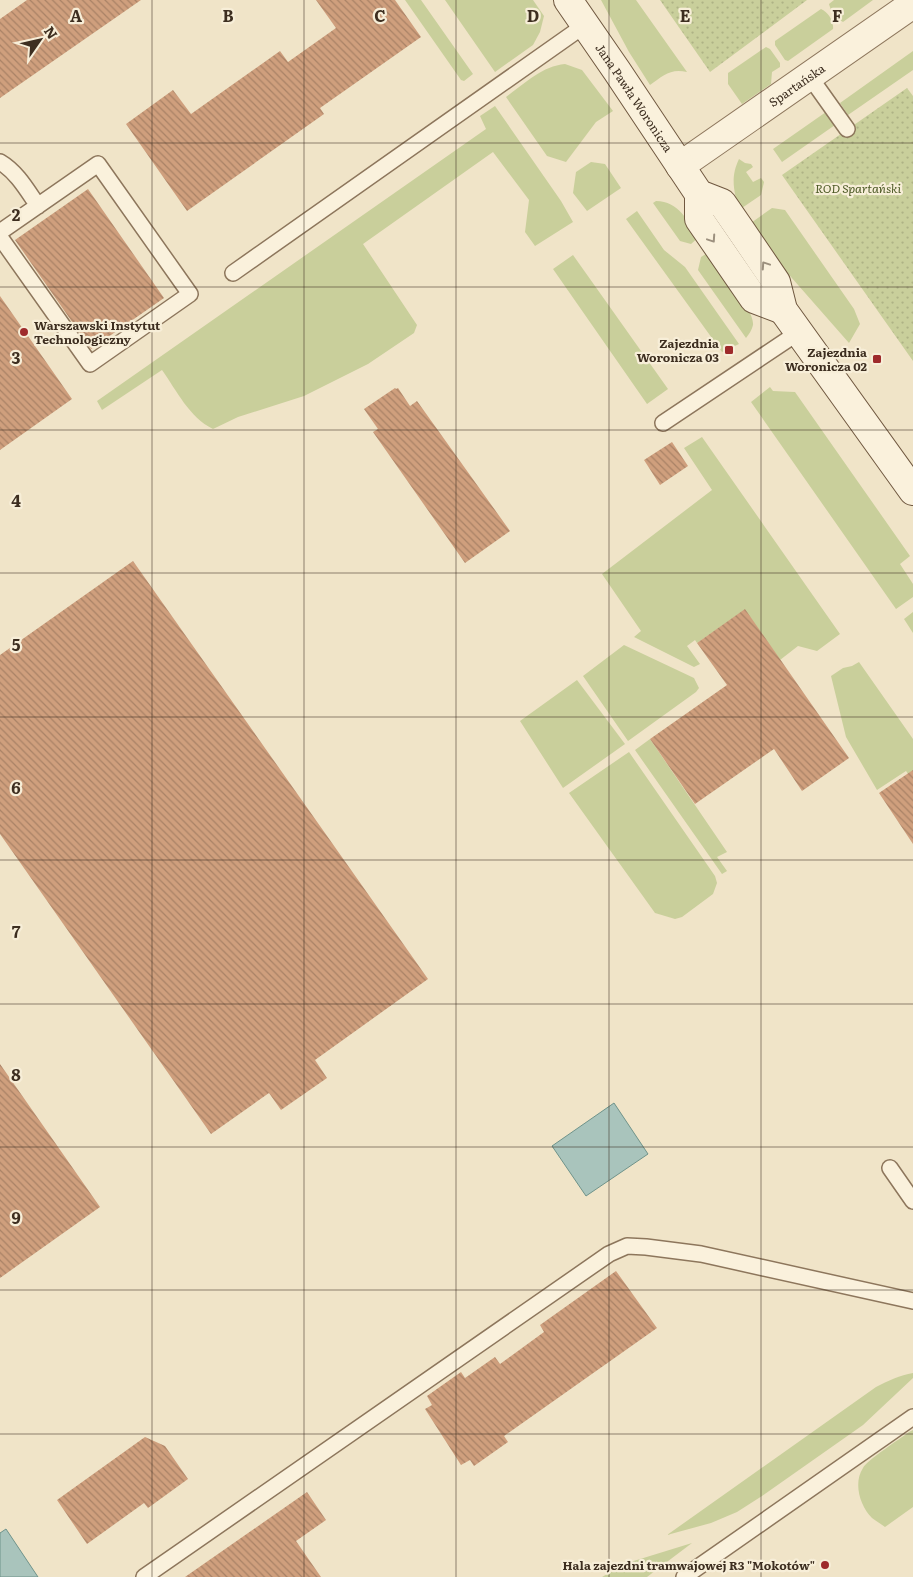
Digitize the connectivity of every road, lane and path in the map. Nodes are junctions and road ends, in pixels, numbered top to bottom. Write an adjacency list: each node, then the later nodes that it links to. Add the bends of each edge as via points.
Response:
1 (568, 0): 3 (street, Jana Pawła Woronicza)
2 (913, 4): 4 (street, Spartańska)
3 (585, 25): 7 (street, Jana Pawła Woronicza); 11 (lane)
4 (810, 77): 5 (lane); 7 (street, Spartańska)
5 (847, 129)
6 (0, 162): 8 (lane, via 22,182)
7 (680, 166): 12 (street, Jana Pawła Woronicza, via 699,194 699,219 754,299 783,310)
8 (38, 206): 9 (lane); 10 (lane, via 98,164 190,294 90,364)
9 (0, 232)
10 (0, 237)
11 (233, 273)
12 (799, 332): 13 (lane); 14 (street, Jana Pawła Woronicza)
13 (663, 423)
14 (913, 491)
15 (890, 1168): 16 (lane)
16 (913, 1201)
17 (913, 1301): 19 (lane, via 701,1254 627,1246 609,1254)
18 (913, 1417): 20 (lane)
19 (144, 1577)
20 (684, 1577)

